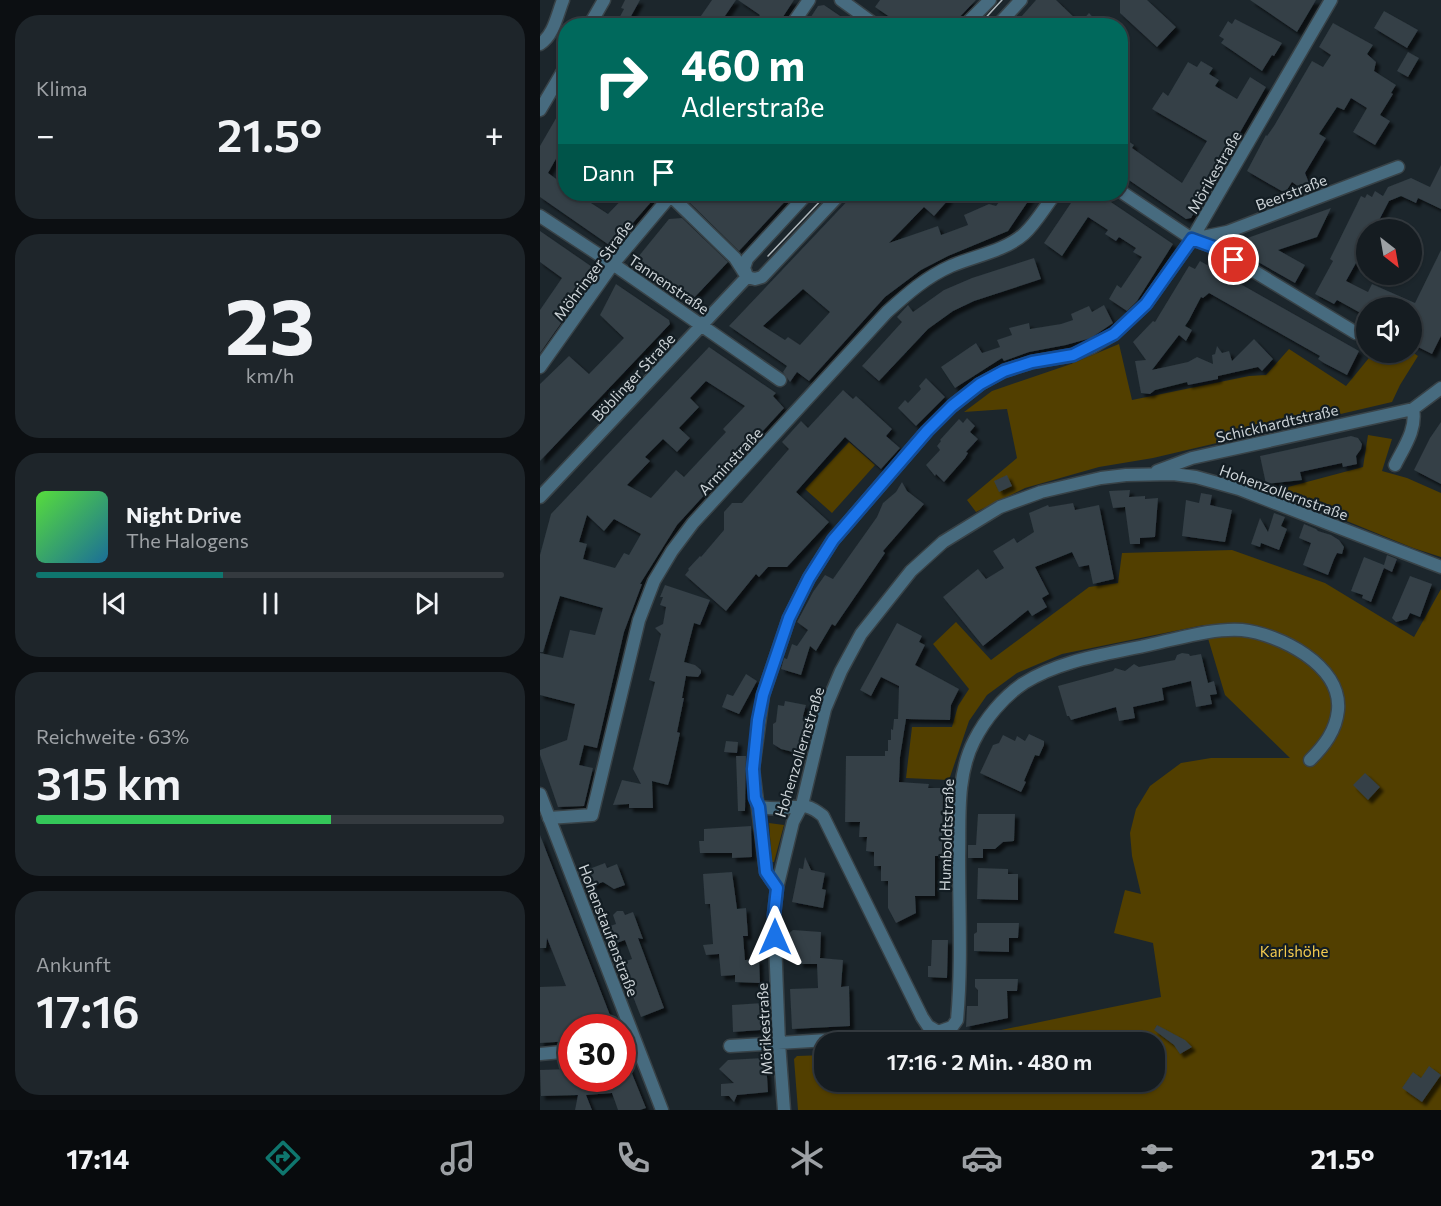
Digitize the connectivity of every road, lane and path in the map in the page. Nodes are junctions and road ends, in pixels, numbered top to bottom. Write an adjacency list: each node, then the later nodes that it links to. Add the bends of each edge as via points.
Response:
1 (563, 0): 13 (street, via 552,31)
2 (604, 0): 8 (street)
3 (809, 0): 9 (street)
4 (841, 0): 10 (street)
5 (990, 0): 11 (street)
6 (1022, 0): 12 (street)
7 (1331, 0): 24 (street, Mörikestraße)
8 (594, 18)
9 (797, 18)
10 (866, 18)
11 (972, 18)
12 (1005, 18)
13 (540, 44)
14 (558, 80): 15 (street)
15 (540, 110)
16 (1398, 167): 24 (street, Beerstraße, via 1227,232)
17 (1128, 196): 24 (street)
18 (667, 201): 25 (street, Möhringer Straße)
19 (678, 201): 26 (street, via 735,258)
20 (801, 201): 26 (street, Böblinger Straße, via 747,259)
21 (833, 201): 26 (street, Böblinger Straße, via 762,277)
22 (1050, 201): 41 (street, Arminstraße, via 1017,239 951,266 907,293 693,523 654,580 639,620 592,815)
23 (540, 216): 25 (street, Tannenstraße)
24 (1192, 239): 28 (street, via 1214,247); 40 (street, Mörikestraße, via 1146,304 1114,334 1073,355 1004,371 952,406 833,540 789,618 763,695 753,769)
25 (613, 264): 27 (street, Tannenstraße); 29 (street, Möhringer Straße)
26 (747, 277): 27 (street, Böblinger Straße)
27 (703, 325): 30 (street, Tannenstraße); 35 (street, Böblinger Straße)
28 (1356, 333)
29 (540, 367)
30 (780, 380)
31 (1441, 388): 32 (street, Schickhardtstraße)
32 (1413, 409): 33 (street, via 1412,430); 34 (street, Schickhardtstraße, via 1192,458)
33 (1395, 465)
34 (1150, 474): 36 (street, Hohenzollernstraße, via 1218,482); 39 (street, Hohenzollernstraße, via 1101,478 1041,492 1000,507 943,542 911,571 861,634 841,671 825,709)
35 (540, 498)
36 (1441, 567)
37 (1310, 760): 39 (street, Humboldtstraße, via 1326,744 1334,728 1336,694 1329,678 1310,659 1284,641 1262,634 1240,630 1179,638 1065,664 1022,684 986,721 965,764 960,811 957,1020 952,1027 938,1032 927,1026 922,1017 823,816)
38 (540, 794): 41 (street, Hohenstaufenstraße)
39 (802, 805): 40 (street, via 783,809); 42 (street, Hohenzollernstraße, via 793,822)
40 (759, 807): 42 (street, Mörikestraße, via 766,872)
41 (549, 818): 48 (street, Hohenstaufenstraße)
42 (777, 888): 44 (street, Mörikestraße, via 774,915)
43 (814, 1041): 44 (street)
44 (779, 1043): 45 (street); 49 (street, Mörikestraße)
45 (730, 1046)
46 (558, 1052): 47 (street)
47 (540, 1054)
48 (662, 1110)
49 (784, 1110)

